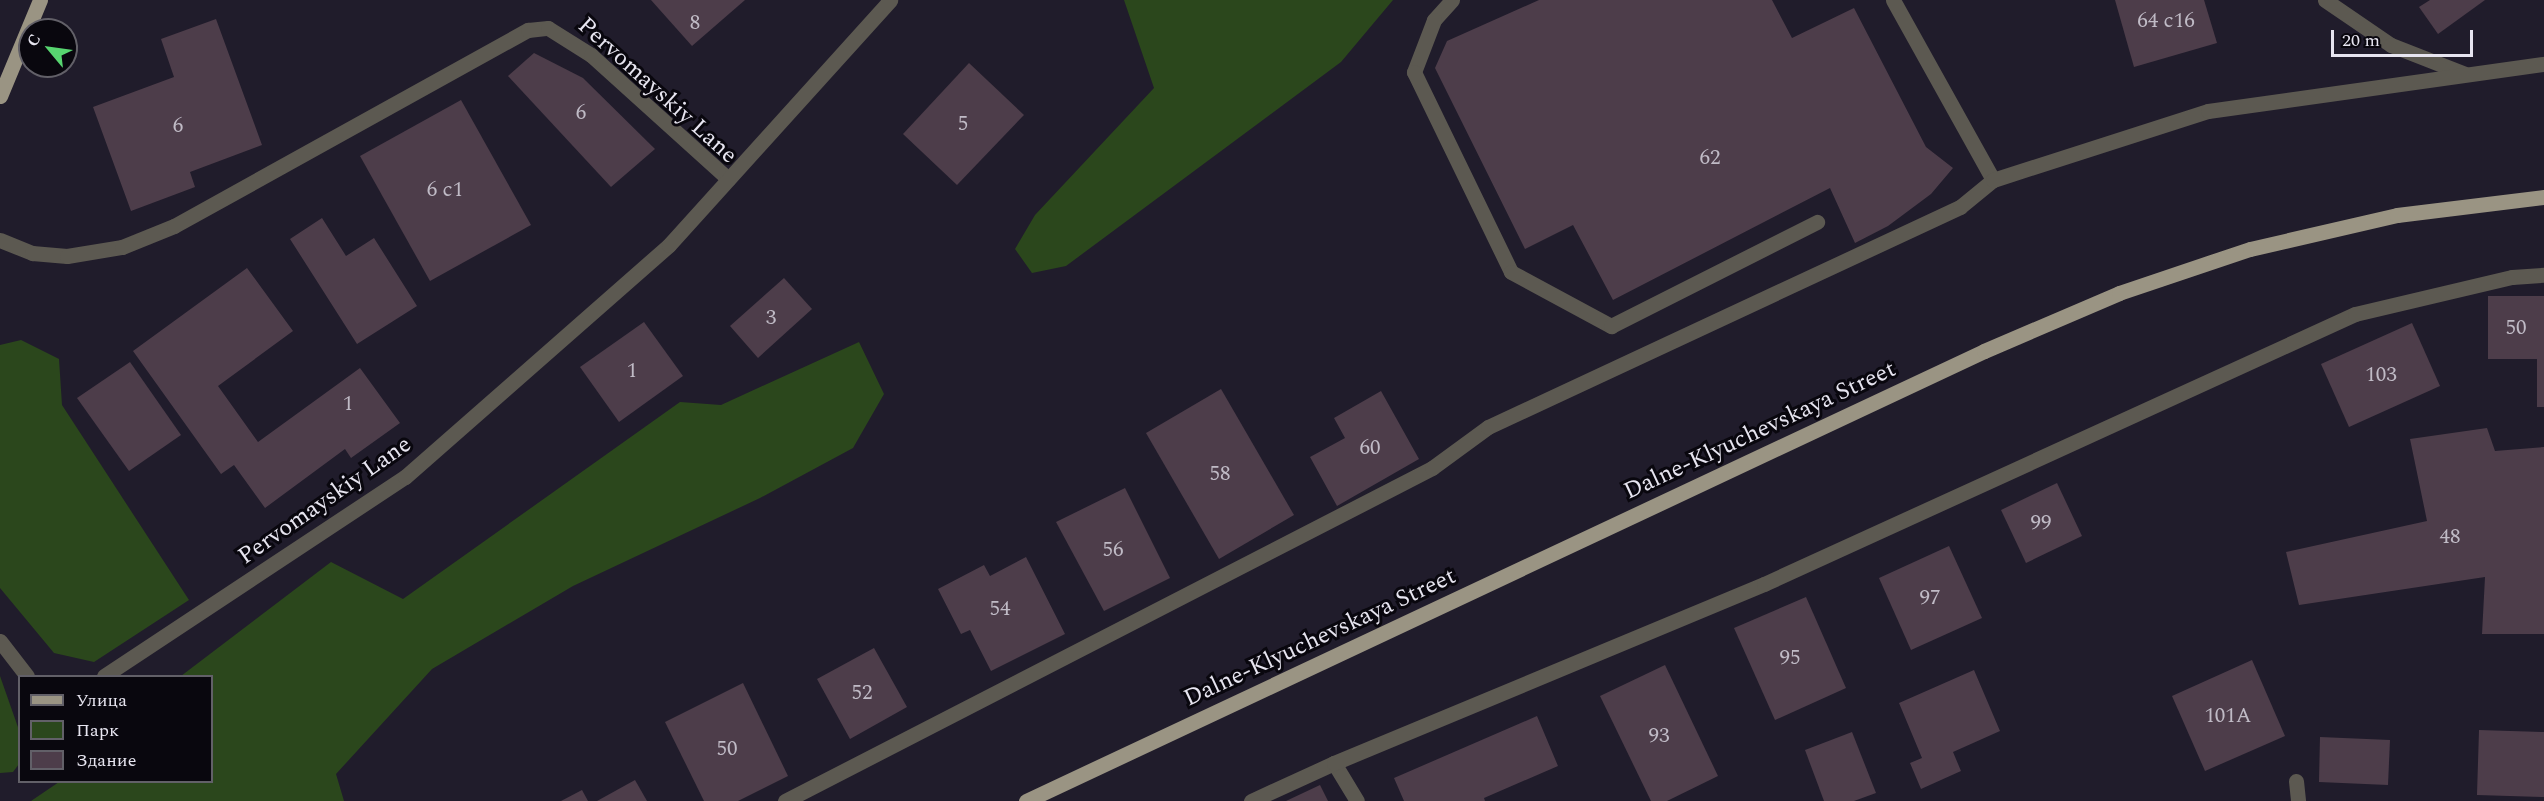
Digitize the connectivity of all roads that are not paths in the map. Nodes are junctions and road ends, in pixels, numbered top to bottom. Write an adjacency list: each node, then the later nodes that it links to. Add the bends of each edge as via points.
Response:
1 (40, 0): 8 (main road)
2 (890, 0): 9 (street)
3 (1452, 0): 12 (street, via 1434,20 1414,72 1511,272 1611,326)
4 (1893, 0): 10 (street)
5 (2325, 0): 7 (street, via 2391,45)
6 (2544, 64): 7 (street)
7 (2468, 75): 10 (street, via 2208,111)
8 (0, 96)
9 (728, 179): 13 (street, Pervomayskiy Lane, via 591,55 548,28 528,30 174,226 122,247 68,256 32,253); 17 (street, Pervomayskiy Lane, via 669,245 405,477)
10 (1993, 180): 20 (street, via 1959,207 1488,427 1432,468)
11 (2544, 197): 21 (main road, Dalne-Klyuchevskaya Street, via 2397,214 2250,249 2119,293 1984,351)
12 (1817, 222)
13 (0, 240)
14 (2544, 275): 18 (street, via 2512,277 2355,314 1764,584)
15 (0, 641): 16 (street)
16 (26, 675)
17 (106, 675)
18 (1334, 763): 22 (street); 23 (street)
19 (2296, 781): 24 (street)
20 (785, 801)
21 (1026, 801)
22 (1251, 801)
23 (1357, 801)
24 (2298, 801)

